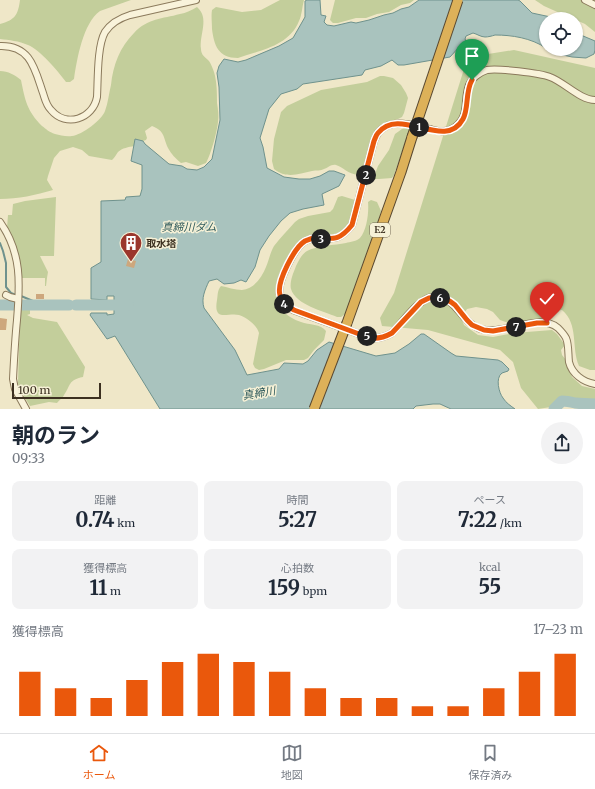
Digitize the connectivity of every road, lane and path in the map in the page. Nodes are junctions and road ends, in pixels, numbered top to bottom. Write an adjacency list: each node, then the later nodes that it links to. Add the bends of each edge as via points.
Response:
1 (196, 0): 5 (street, via 122,17 112,24 104,34 100,51 96,103 84,116 75,119 59,117 50,110 33,64 27,56 12,47)
2 (458, 0): 12 (highway, E2, bridge, via 401,172)
3 (585, 0): 4 (street)
4 (595, 5)
5 (0, 46)
6 (595, 100): 10 (street, via 581,96 550,76 488,70 472,80 468,86 465,112 457,126 452,129 436,131 404,123 387,126 378,133 374,141 352,225 335,239 314,238 306,240 298,247 284,270 279,294 284,304 294,310 370,338 392,333 421,302 432,297 451,302 472,325 484,330 547,323 557,327 564,334 569,362 574,372 581,380)
7 (0, 222): 9 (street, via 10,240 17,263)
8 (6, 295): 9 (street)
9 (18, 300): 11 (street, via 14,379 15,389)
10 (595, 384)
11 (26, 409)
12 (314, 409)

